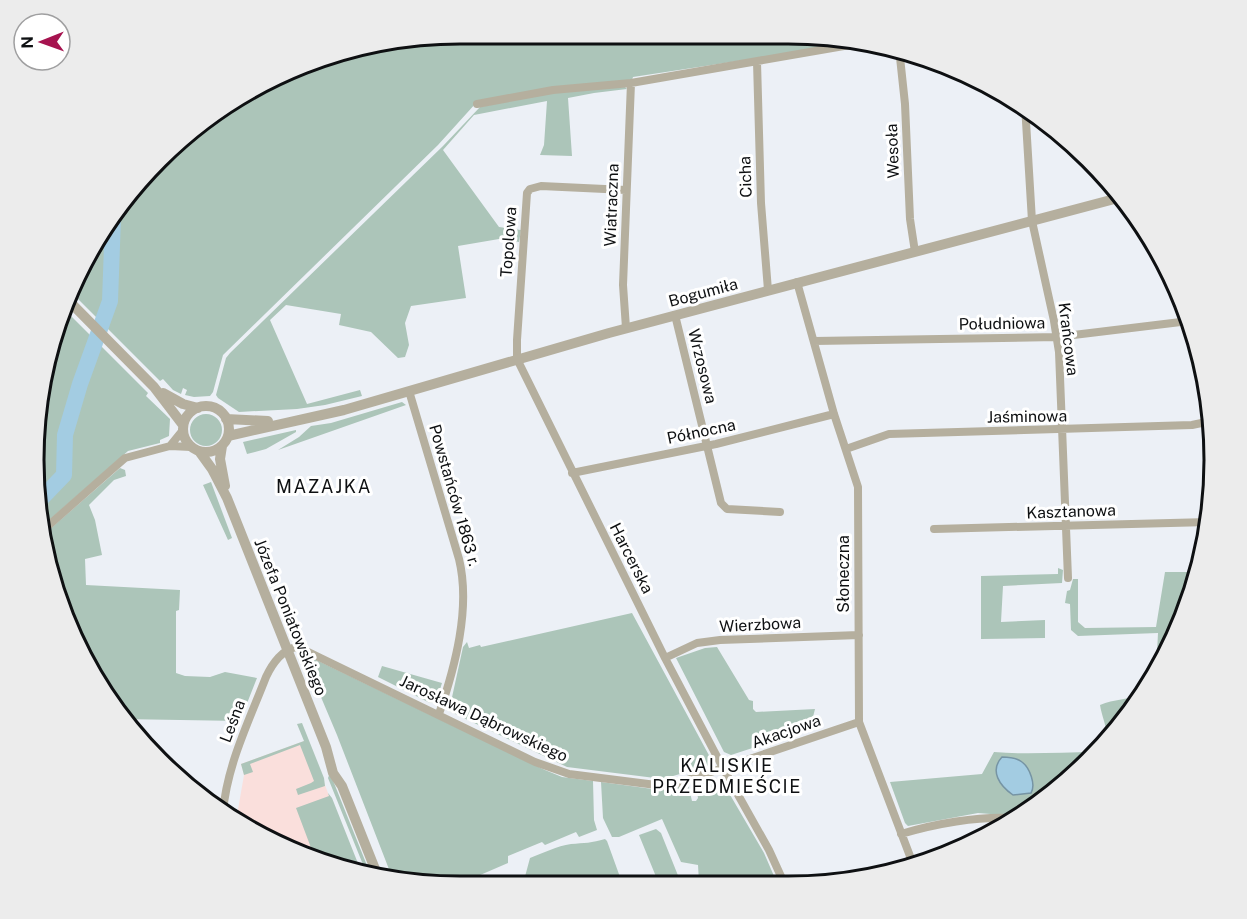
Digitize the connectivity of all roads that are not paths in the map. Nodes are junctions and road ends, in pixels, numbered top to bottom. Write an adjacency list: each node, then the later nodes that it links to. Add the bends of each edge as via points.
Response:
1 (840, 47): 3 (street)
2 (900, 60): 10 (street, Wesoła)
3 (757, 62): 4 (street); 12 (street, Cicha, via 761,212)
4 (631, 83): 5 (street, via 553,90); 7 (street, Wiatraczna)
5 (477, 104)
6 (1026, 119): 9 (street, Krańcowa)
7 (626, 190): 16 (street, Wiatraczna); 19 (street, Topolowa, via 541,186 527,193)
8 (1112, 199): 9 (street, Bogumiła)
9 (1032, 221): 10 (street, Bogumiła); 17 (street, Krańcowa)
10 (915, 252): 11 (street, Bogumiła)
11 (797, 282): 12 (street, Bogumiła); 18 (street, Słoneczna)
12 (768, 290): 14 (street, Bogumiła)
13 (73, 305): 20 (street)
14 (675, 315): 16 (street, Bogumiła); 31 (street, Wrzosowa)
15 (1180, 322): 17 (street, Południowa)
16 (626, 328): 19 (street, Bogumiła)
17 (1057, 336): 18 (street, Południowa); 28 (street, Krańcowa)
18 (814, 341): 23 (street, Słoneczna)
19 (517, 359): 21 (street, Bogumiła); 34 (street, Harcerska)
20 (154, 387): 22 (street); 27 (street)
21 (409, 391): 25 (street, Bogumiła); 45 (street, Powstańców 1863 r., via 463,582 454,664)
22 (198, 408): 24 (street, via 215,409); 27 (street, via 187,416)
23 (834, 414): 31 (street, Północna); 33 (street, Słoneczna)
24 (226, 418): 25 (street, Bogumiła); 29 (street)
25 (293, 421): 29 (street, Bogumiła)
26 (1202, 423): 28 (street, Jaśminowa)
27 (183, 427): 30 (street); 32 (street, via 185,440)
28 (1062, 430): 33 (street, Jaśminowa, via 889,434); 39 (street, Krańcowa)
29 (225, 441): 32 (street, via 211,452); 35 (street, Józefa Poniatowskiego, via 220,459)
30 (170, 446): 32 (street); 38 (street, via 125,458)
31 (707, 446): 34 (street, Północna); 36 (street, Wrzosowa, via 723,507)
32 (195, 449): 35 (street, Józefa Poniatowskiego, via 212,469)
33 (846, 449): 42 (street, Słoneczna, via 858,487)
34 (572, 473): 44 (street, Harcerska)
35 (227, 498): 43 (street, Józefa Poniatowskiego)
36 (780, 512)
37 (1199, 522): 39 (street, Kasztanowa)
38 (49, 525)
39 (1066, 526): 40 (street, Kasztanowa); 41 (street, Krańcowa)
40 (934, 529)
41 (1068, 578)
42 (859, 635): 44 (street, Wierzbowa, via 720,640 697,643); 46 (street, Słoneczna)
43 (287, 649): 45 (street, Jarosława Dąbrowskiego, via 298,647); 48 (street, Leśna, via 266,677 231,771); 52 (street, Józefa Poniatowskiego, via 331,769 342,786)
44 (665, 658): 47 (street, Harcerska)
45 (439, 714): 47 (street, Jarosława Dąbrowskiego, via 535,762 569,774 664,786)
46 (859, 722): 47 (street, Akacjowa); 50 (street, Słoneczna)
47 (723, 768): 53 (street)
48 (225, 803)
49 (999, 818): 50 (street)
50 (901, 834): 51 (street, Słoneczna)
51 (910, 856)
52 (374, 867)
53 (781, 876)

